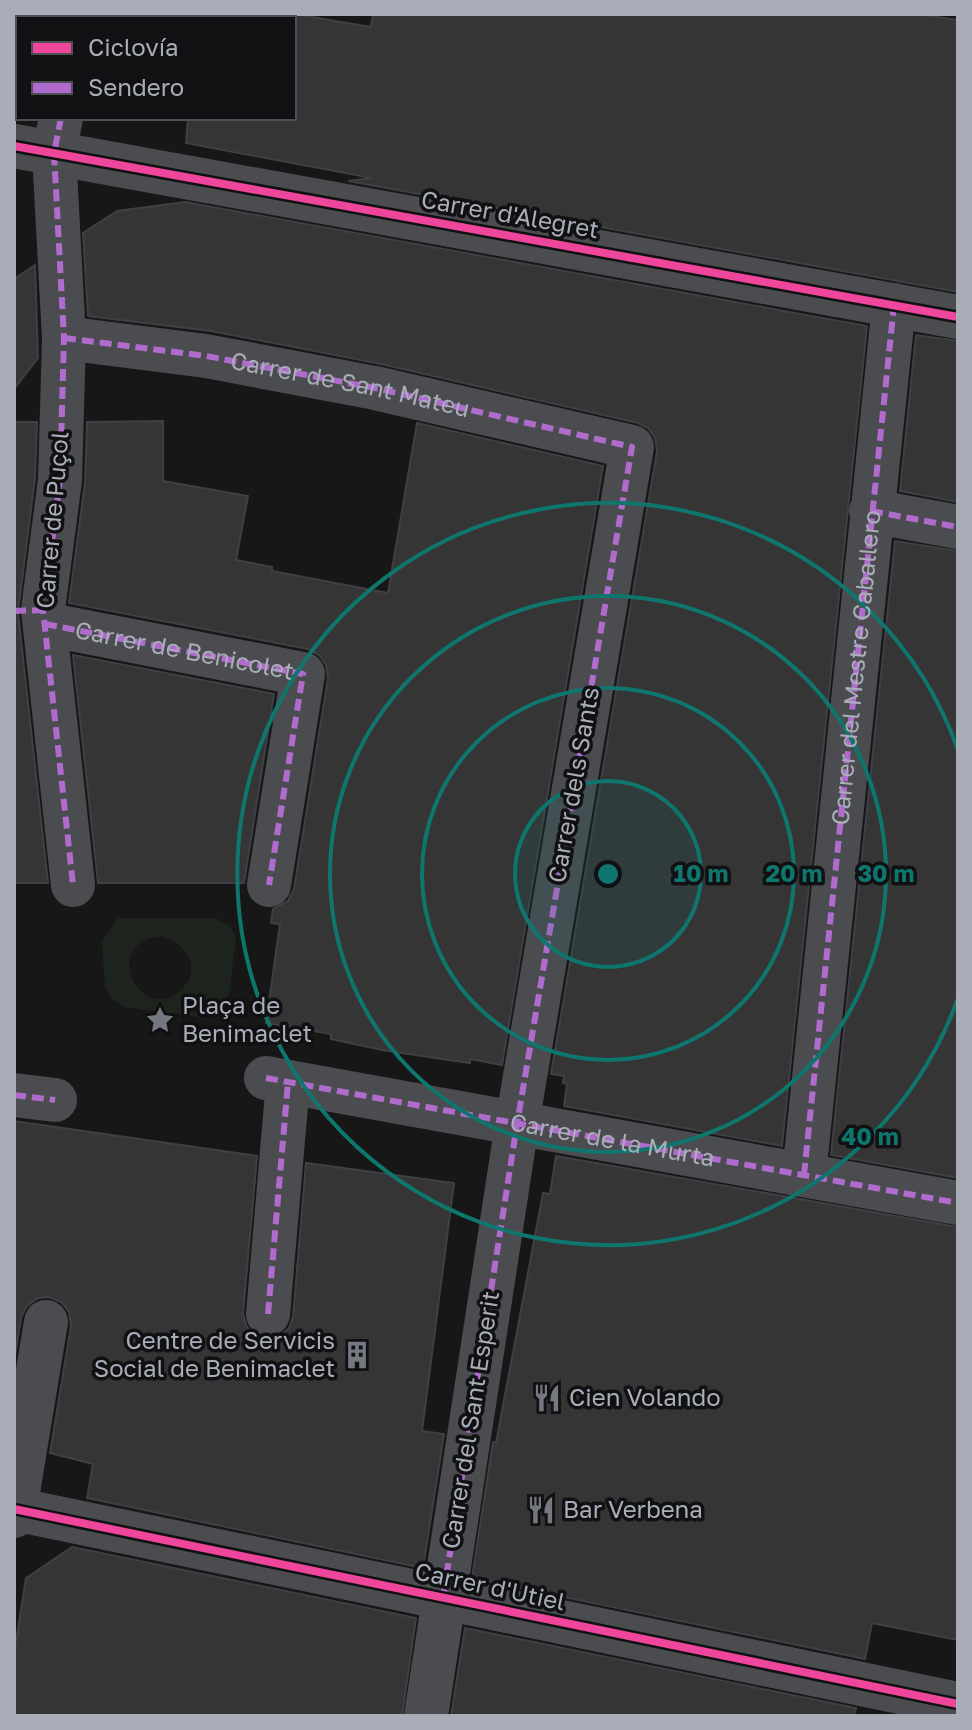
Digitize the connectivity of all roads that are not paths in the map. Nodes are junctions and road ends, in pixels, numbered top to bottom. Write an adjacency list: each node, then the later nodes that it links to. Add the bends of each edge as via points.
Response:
1 (43, 139): 2 (street, Carrer d'Alegret); 4 (street, Carrer de Puçol)
2 (894, 305): 3 (street, Carrer d'Alegret); 6 (street, Carrer del Mestre Caballero)
3 (958, 317)
4 (64, 338): 5 (street, Carrer de Sant Mateu, via 206,356 375,388); 8 (street, Carrer de Puçol, via 60,480)
5 (632, 447): 11 (street, Carrer dels Sants)
6 (871, 511): 7 (street); 12 (street, Carrer del Mestre Caballero)
7 (958, 527)
8 (34, 615): 9 (street, Carrer de Puçol); 10 (street, Carrer de Benicolet, via 303,674)
9 (73, 885)
10 (269, 885)
11 (517, 1124): 12 (street, Carrer de la Murta); 14 (street, Carrer de la Murta, via 277,1080); 17 (street, Carrer del Sant Esperit)
12 (804, 1175): 13 (street, Carrer de la Murta)
13 (958, 1203)
14 (268, 1314)
15 (46, 1322): 16 (street)
16 (14, 1511): 17 (street, Carrer d'Utiel)
17 (443, 1598): 18 (street, Carrer d'Utiel); 19 (street, Carrer del Sant Esperit)
18 (958, 1704)
19 (426, 1716)

